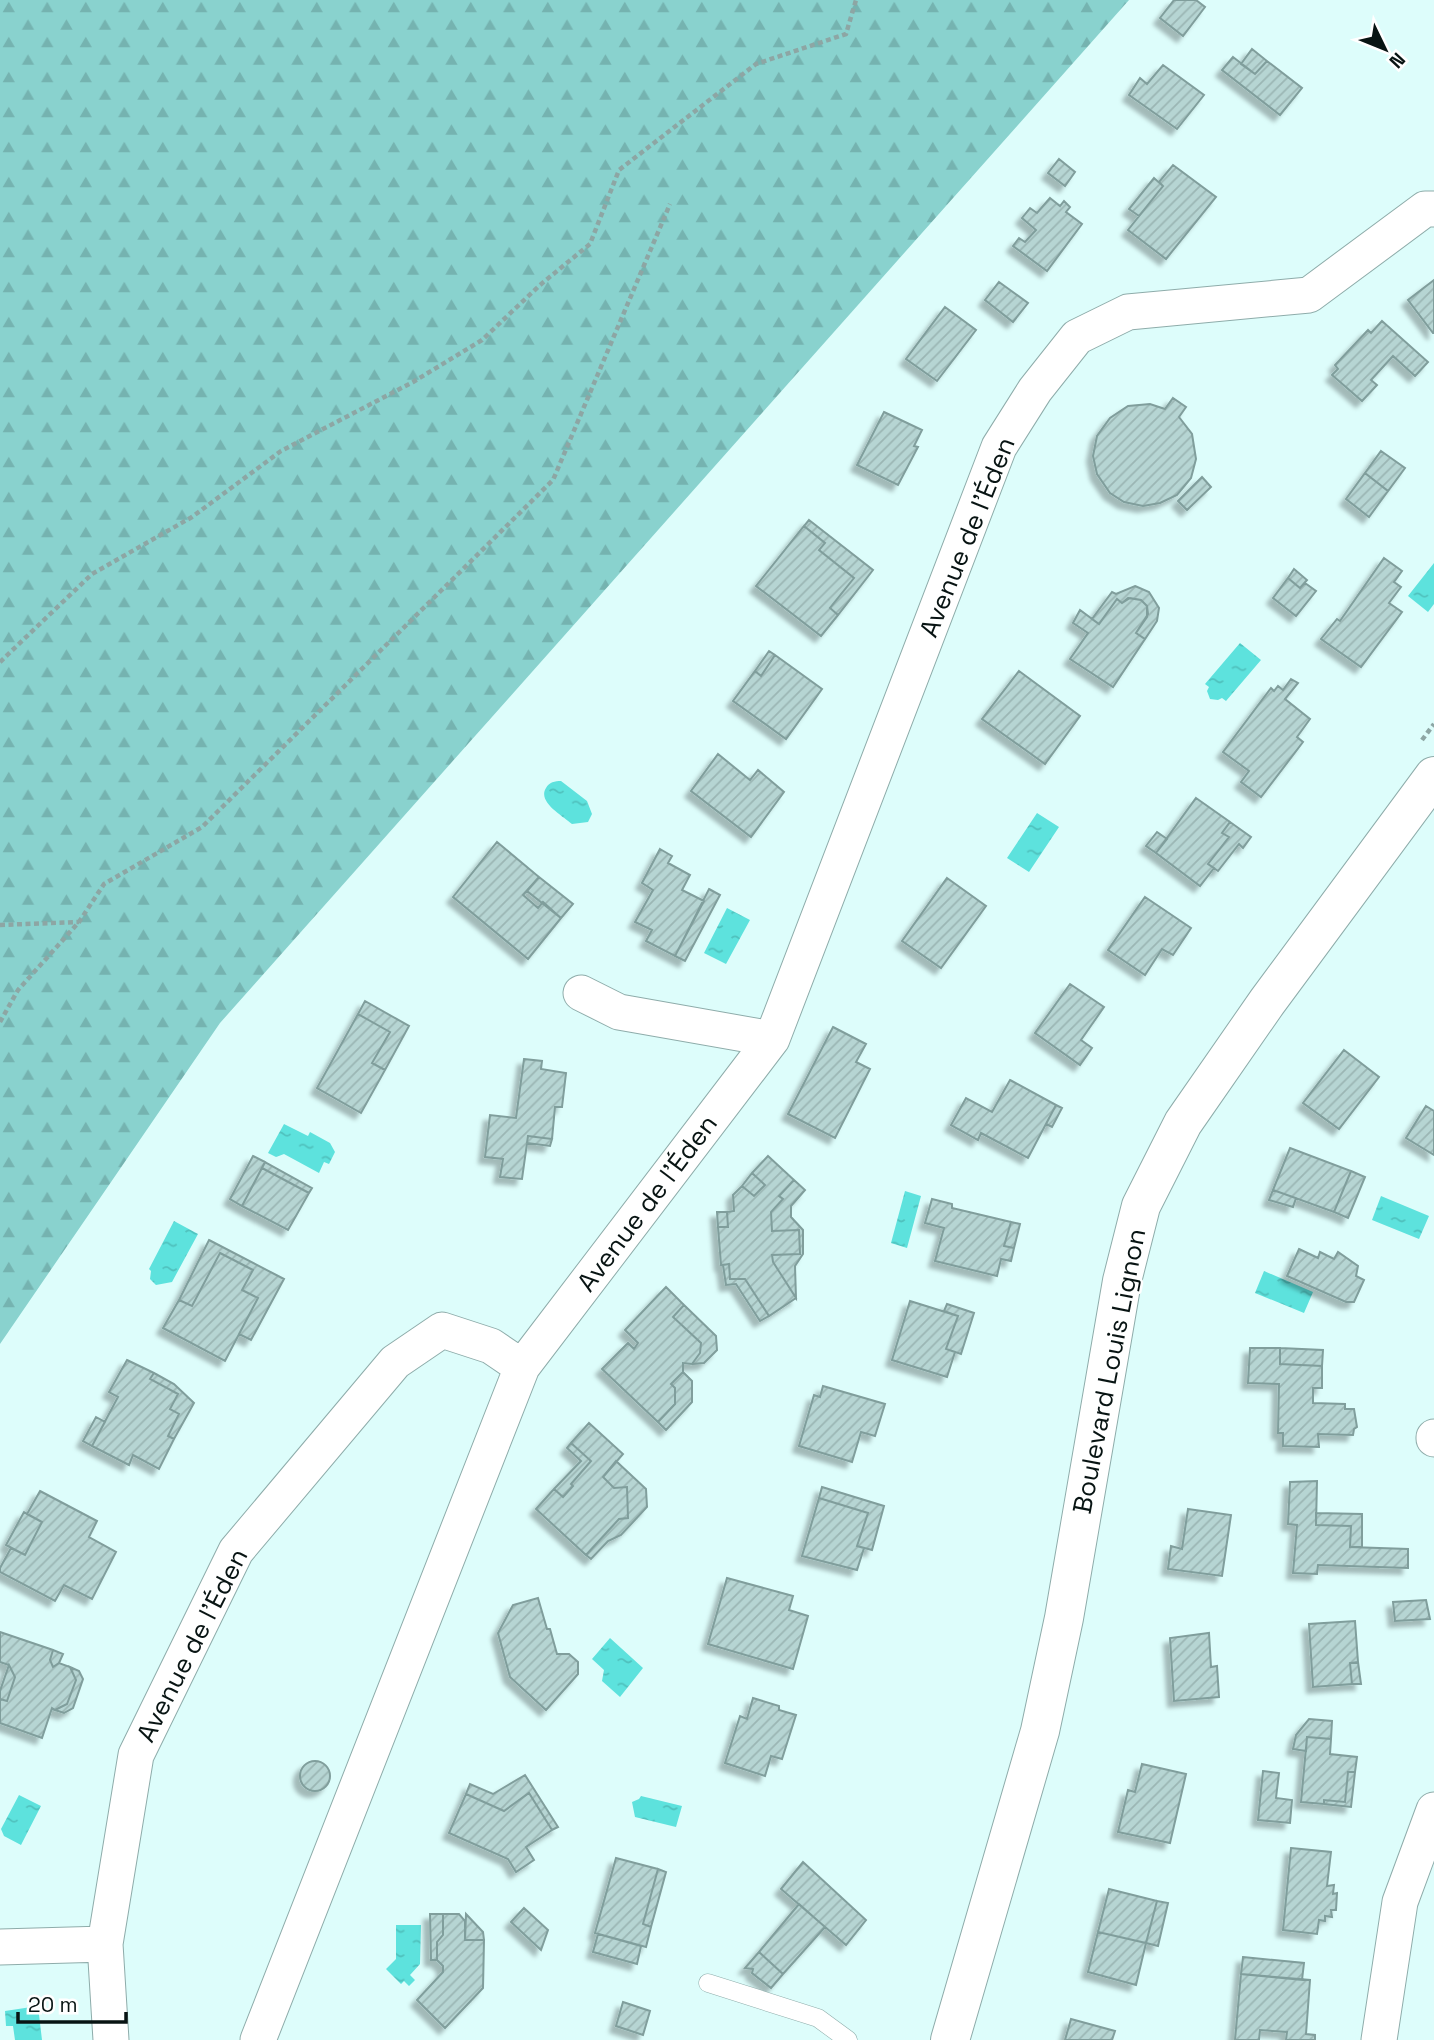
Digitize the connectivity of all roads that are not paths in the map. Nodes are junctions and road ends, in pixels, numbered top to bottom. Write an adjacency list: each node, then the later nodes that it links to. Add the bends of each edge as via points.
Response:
1 (1434, 209): 4 (street, Avenue de l'Éden, via 1425,209 1309,295 1128,312 1077,337 1035,390 999,447)
2 (1434, 776): 13 (main road, Boulevard Louis Lignon, via 1183,1123 1141,1206 1122,1281 1040,1731)
3 (581, 993): 4 (street, via 619,1012)
4 (772, 1039): 5 (street, Avenue de l'Éden)
5 (522, 1367): 7 (street, Avenue de l'Éden, via 491,1346 442,1330 395,1362 236,1551 136,1755); 11 (street, Avenue de l'Éden)
6 (1434, 1810): 14 (street, via 1401,1902)
7 (105, 1944): 8 (street); 10 (street, Avenue de l'Éden)
8 (0, 1947)
9 (708, 1983): 12 (lane, via 818,2018)
10 (111, 2040)
11 (258, 2040)
12 (848, 2040)
13 (950, 2040)
14 (1379, 2040)

